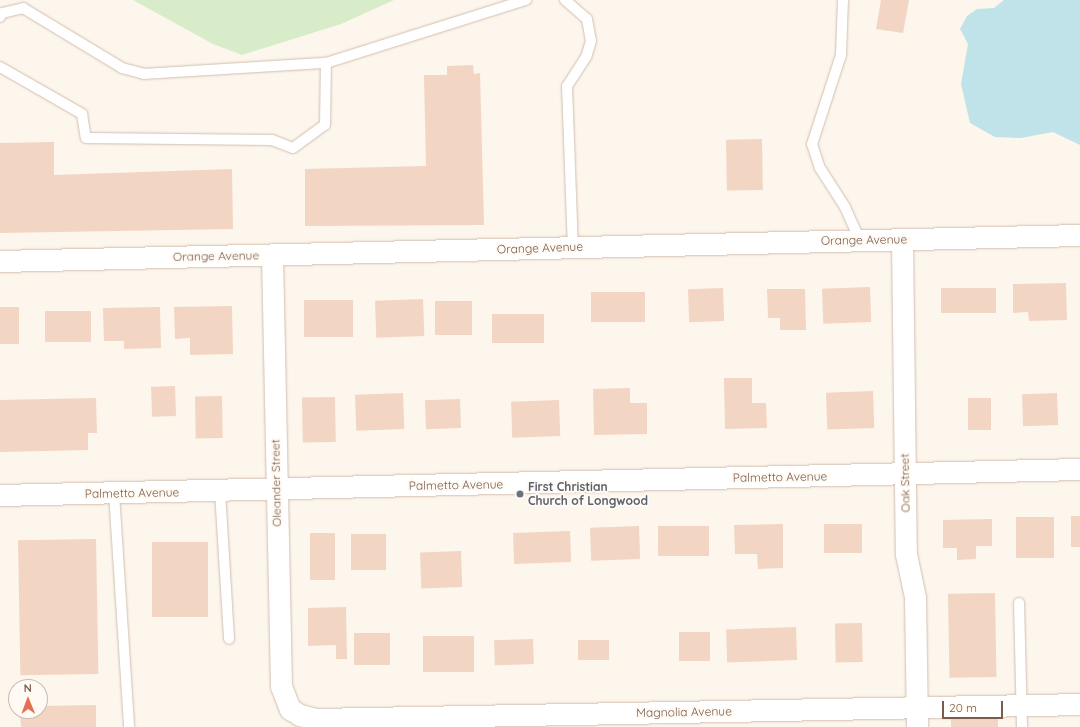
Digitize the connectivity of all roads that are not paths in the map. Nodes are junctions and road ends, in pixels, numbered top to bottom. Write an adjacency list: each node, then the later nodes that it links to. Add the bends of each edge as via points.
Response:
1 (526, 0): 5 (lane)
2 (565, 0): 10 (lane, via 588,18 591,41 586,57 567,86)
3 (843, 0): 9 (lane, via 841,55 812,144 820,168 845,207)
4 (0, 17): 5 (lane, via 2,13 23,8 122,68 144,74)
5 (326, 63): 6 (lane, via 325,125 293,148 272,140 86,138 82,114)
6 (0, 67)
7 (1080, 235): 8 (street, Orange Avenue)
8 (902, 239): 9 (street, Orange Avenue); 14 (street, Oak Street)
9 (860, 240): 10 (street, Orange Avenue)
10 (573, 247): 11 (street, Orange Avenue)
11 (272, 255): 12 (street, Orange Avenue); 15 (street, Oleander Street)
12 (0, 261)
13 (1080, 470): 14 (street, Palmetto Avenue)
14 (905, 473): 15 (street, Palmetto Avenue); 24 (street, Oak Street, via 906,554 915,597)
15 (276, 489): 16 (street, Palmetto Avenue); 23 (street, Oleander Street, via 281,686)
16 (220, 491): 17 (street, Palmetto Avenue); 20 (lane)
17 (114, 493): 18 (street, Palmetto Avenue); 25 (lane)
18 (0, 495)
19 (1019, 603): 22 (lane)
20 (229, 639)
21 (1080, 704): 22 (street, Magnolia Avenue)
22 (1022, 705): 24 (street, Magnolia Avenue); 26 (lane)
23 (290, 709): 24 (street, Magnolia Avenue, via 300,715 316,719)
24 (917, 717)
25 (130, 727)
26 (1022, 727)

